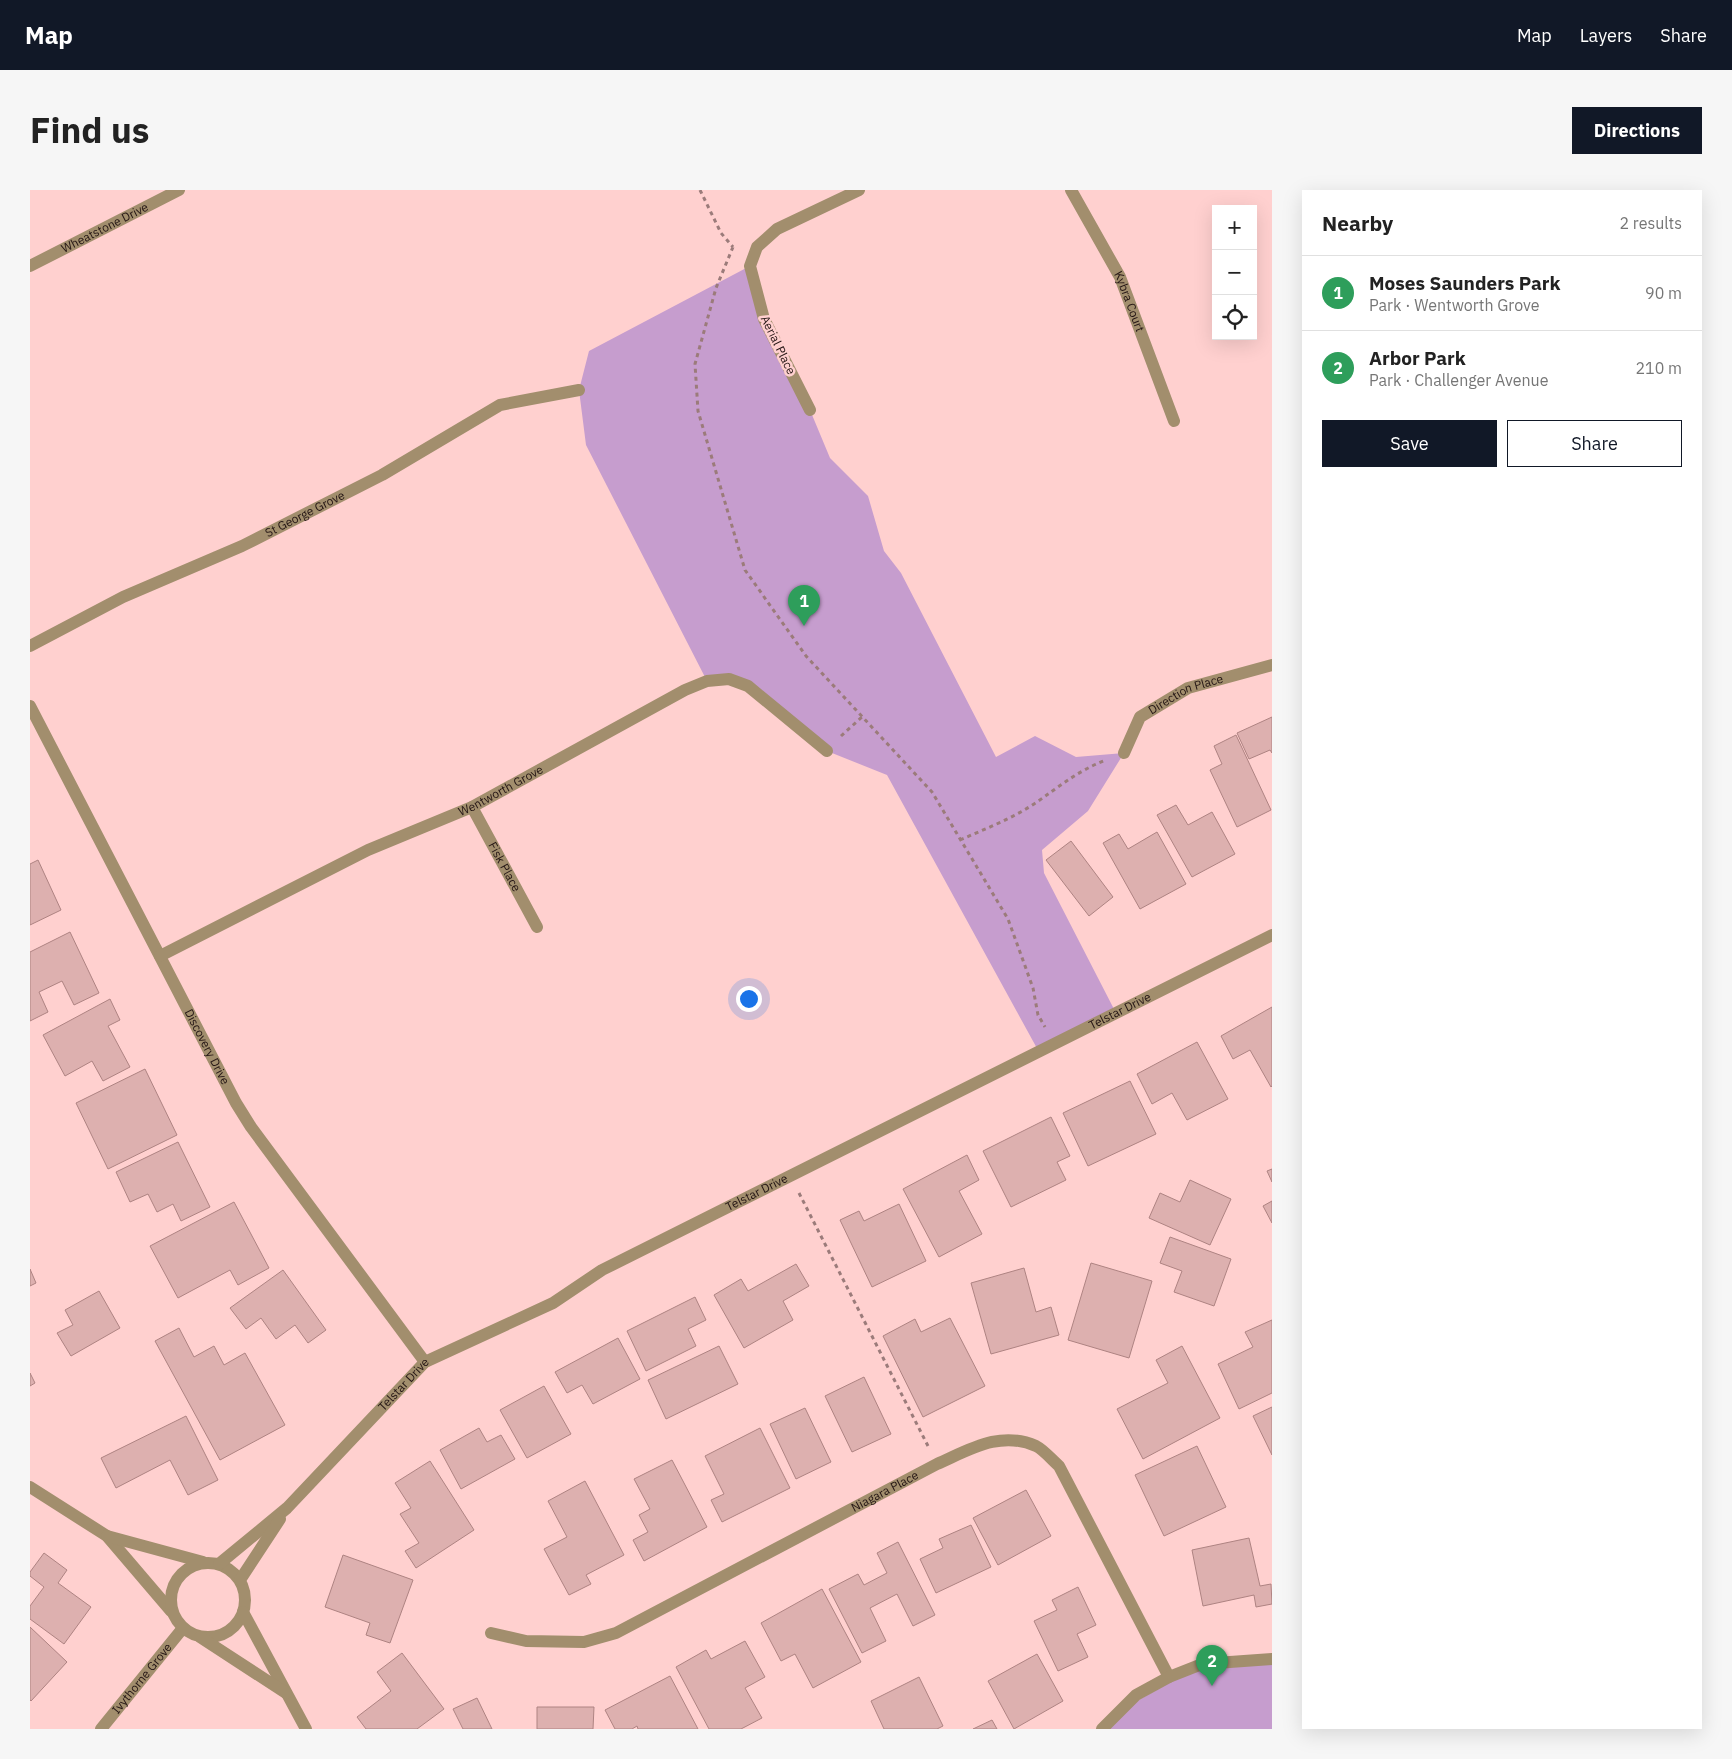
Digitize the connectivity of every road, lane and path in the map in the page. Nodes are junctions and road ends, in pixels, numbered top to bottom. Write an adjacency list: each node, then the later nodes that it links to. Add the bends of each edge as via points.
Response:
1 (179, 190): 6 (street, Wheatstone Drive)
2 (700, 190): 5 (path, via 721,233)
3 (859, 190): 7 (street, via 777,229 757,247)
4 (1071, 190): 10 (street, Kybra Court, via 1120,277)
5 (733, 247): 7 (path); 14 (path, via 716,288 695,364 698,412 746,570 806,656)
6 (30, 266)
7 (750, 266): 9 (street, Aerial Place, via 764,319)
8 (579, 390): 11 (street, St George Grove, via 500,405 373,479 242,546 124,597)
9 (810, 410)
10 (1174, 421)
11 (30, 646)
12 (1272, 665): 16 (street, Direction Place, via 1188,688 1140,717)
13 (30, 706): 21 (street, Discovery Drive)
14 (863, 716): 15 (path); 18 (path, via 932,792)
15 (827, 751): 17 (street, Wentworth Grove, via 748,686 729,680 707,681)
16 (1124, 753): 18 (path, via 1094,764 1033,805)
17 (472, 807): 19 (street, Fisk Place); 21 (street, Wentworth Grove, via 368,850)
18 (960, 840): 22 (path, via 1008,919 1038,1015)
19 (537, 926)
20 (1272, 935): 22 (street, Telstar Drive)
21 (160, 956): 24 (street, Discovery Drive, via 251,1127)
22 (1054, 1044): 23 (street, Telstar Drive)
23 (791, 1176): 24 (street, Telstar Drive, via 602,1270 552,1303); 25 (path)
24 (425, 1362): 27 (street, Telstar Drive)
25 (937, 1464): 35 (street, Niagara Place, via 616,1633 584,1642 526,1641); 38 (street, Niagara Place, via 988,1441 1015,1440 1037,1447 1059,1466)
26 (30, 1487): 28 (street)
27 (287, 1508): 30 (street, Telstar Drive); 31 (street, Telstar Drive)
28 (106, 1536): 29 (street); 32 (street)
29 (204, 1562): 30 (street); 32 (street, via 184,1571 176,1579 171,1590)
30 (219, 1564): 31 (street)
31 (240, 1580): 33 (street, via 244,1590)
32 (172, 1612): 34 (street)
33 (243, 1612): 36 (street, via 221,1635); 39 (street)
34 (183, 1628): 36 (street); 40 (street, Ivythorne Grove)
35 (491, 1633)
36 (200, 1636): 39 (street)
37 (1272, 1659): 38 (street, via 1202,1664)
38 (1169, 1677): 42 (street, via 1136,1695)
39 (288, 1694): 41 (street)
40 (101, 1729)
41 (306, 1729)
42 (1102, 1729)

